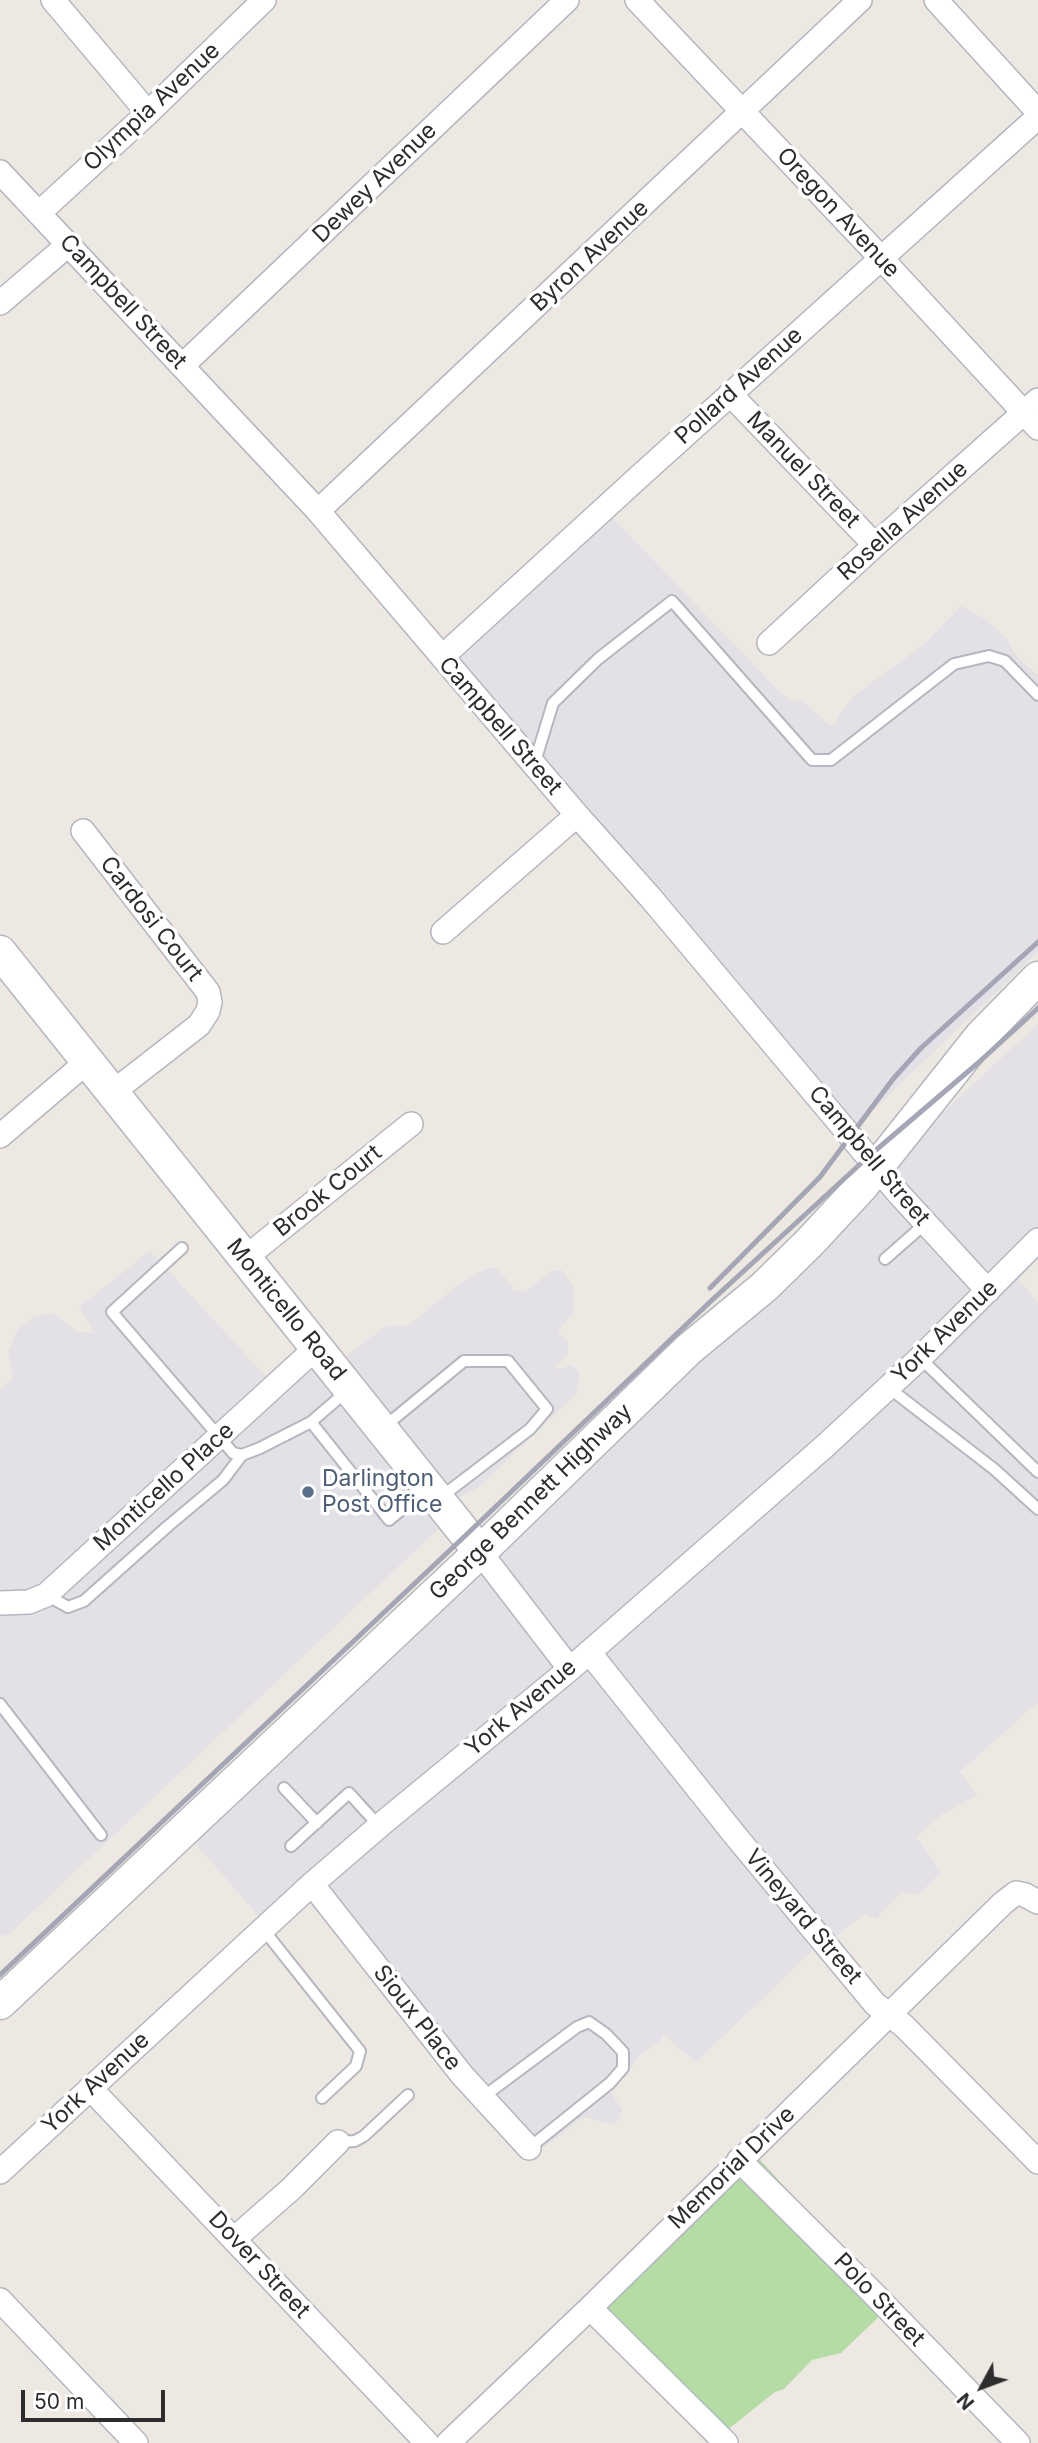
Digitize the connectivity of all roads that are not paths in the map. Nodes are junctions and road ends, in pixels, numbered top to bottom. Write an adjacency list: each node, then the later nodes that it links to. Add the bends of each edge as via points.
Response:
1 (53, 0): 8 (street)
2 (264, 0): 8 (street, Olympia Avenue)
3 (567, 0): 15 (street, Dewey Avenue)
4 (637, 0): 7 (street, Oregon Avenue)
5 (860, 0): 7 (street, Byron Avenue)
6 (936, 0): 9 (street)
7 (743, 112): 13 (street, Oregon Avenue); 18 (street, Byron Avenue)
8 (148, 113): 11 (street, Olympia Avenue)
9 (1038, 115): 13 (street, Pollard Avenue)
10 (0, 172): 11 (street, Campbell Street)
11 (39, 213): 12 (street, Campbell Street)
12 (69, 244): 14 (street); 15 (street, Campbell Street)
13 (881, 258): 16 (street, Pollard Avenue); 17 (street, Oregon Avenue)
14 (0, 303)
15 (183, 365): 18 (street, Campbell Street)
16 (730, 394): 19 (street, Manuel Street); 21 (street, Pollard Avenue)
17 (1033, 414): 19 (street, Rosella Avenue)
18 (318, 511): 21 (street, Campbell Street)
19 (875, 545): 20 (street, Rosella Avenue)
20 (769, 643)
21 (442, 657): 23 (street, Campbell Street)
22 (1038, 695): 23 (lane, via 1005,662 989,656 954,664 831,760 811,760 672,601 598,659 553,703)
23 (534, 765): 24 (street, Campbell Street)
24 (577, 815): 26 (street); 33 (street, Campbell Street)
25 (83, 831): 30 (street, Cardosi Court, via 208,992 210,1002 199,1025)
26 (443, 932)
27 (0, 952): 29 (main road, Monticello Road)
28 (1038, 978): 33 (main road, George Bennett Highway, via 981,1036)
29 (88, 1061): 30 (main road, Monticello Road); 32 (street)
30 (113, 1092): 37 (main road, Monticello Road)
31 (411, 1124): 37 (street, Brook Court)
32 (0, 1136)
33 (878, 1167): 34 (street, Campbell Street); 51 (main road, George Bennett Highway, via 764,1287 689,1349)
34 (926, 1223): 38 (lane); 39 (street, Campbell Street)
35 (1038, 1240): 39 (street, York Avenue)
36 (182, 1248): 46 (lane, via 112,1312)
37 (245, 1258): 40 (main road, Monticello Road)
38 (885, 1259)
39 (988, 1291): 41 (street, York Avenue)
40 (316, 1348): 43 (main road, Monticello Road); 46 (street, Monticello Place)
41 (920, 1358): 42 (street, York Avenue); 48 (lane)
42 (889, 1388): 50 (lane); 54 (street, York Avenue)
43 (349, 1389): 44 (lane); 45 (main road, Monticello Road)
44 (311, 1422): 47 (lane); 49 (lane, via 389,1520)
45 (382, 1429): 49 (main road, Monticello Road); 49 (lane, via 464,1361 508,1361 547,1409 530,1429)
46 (219, 1437): 47 (lane); 52 (street, Monticello Place)
47 (242, 1455): 52 (lane, via 223,1480 84,1601 68,1607)
48 (1038, 1472)
49 (433, 1494): 51 (main road, Monticello Road)
50 (1038, 1509)
51 (480, 1552): 55 (street, Monticello Road); 65 (main road, George Bennett Highway)
52 (46, 1595): 53 (street, Monticello Place, via 29,1602)
53 (0, 1603)
54 (589, 1652): 55 (street, York Avenue); 66 (street, Vineyard Street, via 875,2004)
55 (570, 1669): 59 (street, York Avenue)
56 (0, 1704): 60 (lane)
57 (284, 1788): 58 (lane)
58 (317, 1823): 59 (lane, via 349,1793); 61 (lane)
59 (379, 1826): 62 (street, York Avenue)
60 (101, 1835)
61 (291, 1846)
62 (312, 1884): 64 (street, York Avenue); 69 (street, Sioux Place)
63 (1038, 1902): 66 (street, Memorial Drive, via 1016,1893)
64 (263, 1929): 67 (street, York Avenue); 70 (lane, via 360,2052 356,2066)
65 (0, 2003)
66 (890, 2015): 73 (street, Memorial Drive); 74 (street, Vineyard Street)
67 (90, 2088): 75 (street, York Avenue); 76 (street, Dover Street)
68 (408, 2095): 71 (lane, via 364,2136)
69 (483, 2097): 72 (street, Sioux Place); 72 (lane, via 589,2022 623,2052 623,2068 610,2083)
70 (322, 2098)
71 (338, 2142): 76 (street)
72 (529, 2148)
73 (739, 2160): 78 (street, Memorial Drive); 83 (street, Polo Street)
74 (1038, 2162)
75 (0, 2172)
76 (234, 2239): 80 (street, Dover Street)
77 (0, 2300): 79 (street)
78 (590, 2308): 81 (street, Memorial Drive); 82 (street)
79 (136, 2443)
80 (427, 2443)
81 (448, 2443)
82 (726, 2443)
83 (1018, 2443)

